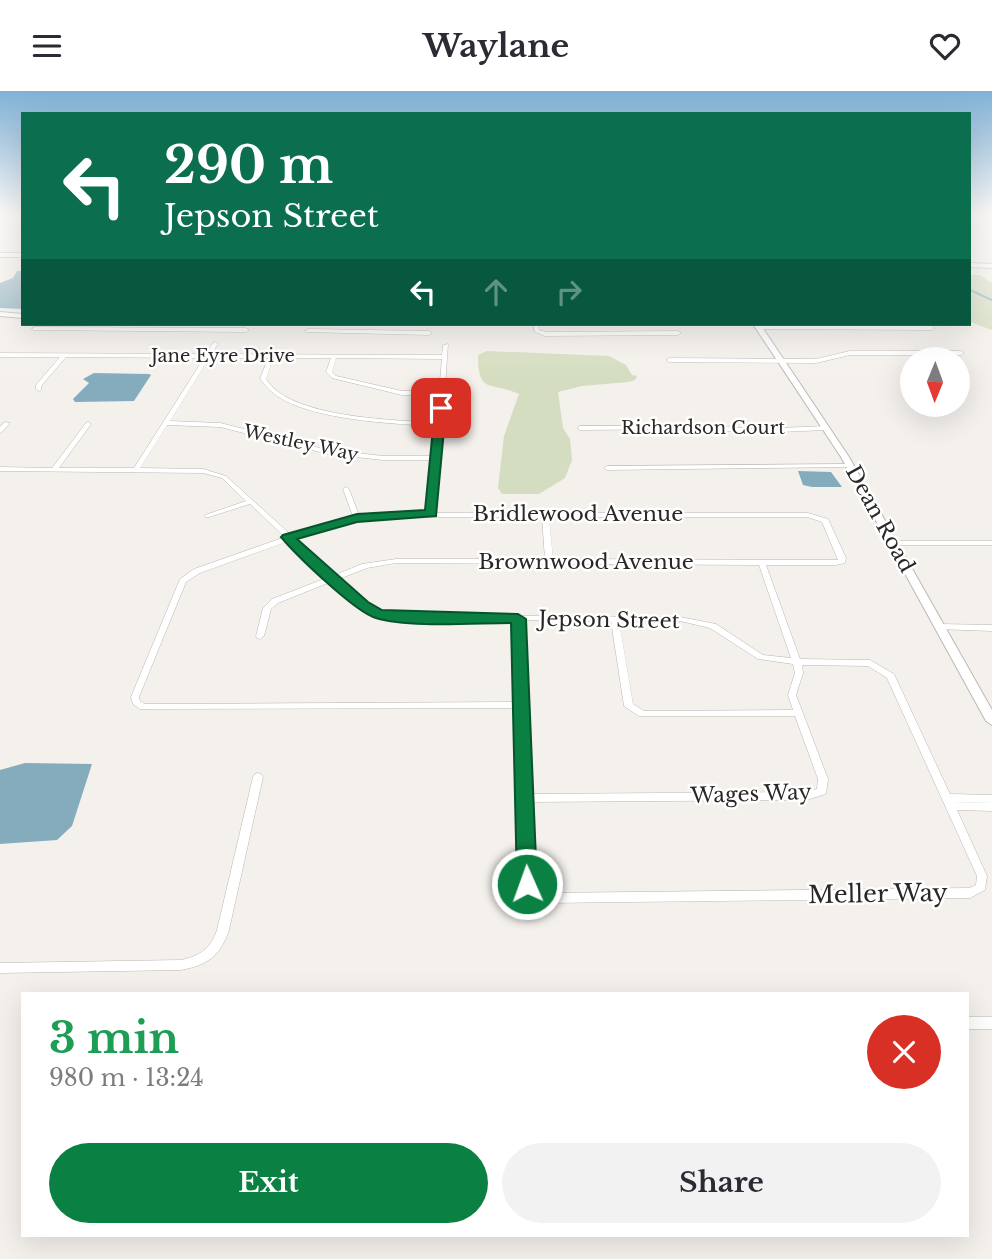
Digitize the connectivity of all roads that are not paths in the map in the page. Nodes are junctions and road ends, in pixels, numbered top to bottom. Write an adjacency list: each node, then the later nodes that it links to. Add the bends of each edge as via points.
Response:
1 (0, 314): 2 (street)
2 (21, 316)
3 (157, 326): 10 (street)
4 (354, 326): 12 (street)
5 (536, 326): 14 (street, via 545,334)
6 (759, 326): 7 (street); 25 (main road, Dean Road)
7 (932, 328)
8 (35, 329): 10 (street)
9 (246, 330): 10 (street)
10 (153, 331)
11 (308, 331): 12 (street)
12 (352, 333): 13 (street)
13 (429, 333)
14 (678, 333)
15 (215, 344): 20 (street)
16 (446, 345): 23 (street)
17 (900, 353): 25 (street)
18 (65, 355): 19 (street, Jane Eyre Drive); 20 (street, Jane Eyre Drive); 26 (street)
19 (1, 356)
20 (208, 356): 21 (street, Jane Eyre Drive); 29 (street)
21 (271, 356): 22 (street, Jane Eyre Drive); 31 (street, via 263,379 270,391 286,399 357,419)
22 (334, 357): 23 (street, Jane Eyre Drive); 27 (street, via 329,372 334,377 402,393)
23 (445, 357): 27 (street)
24 (669, 360): 25 (street)
25 (782, 361): 33 (main road, Dean Road)
26 (39, 389)
27 (442, 393): 31 (street)
28 (7, 423): 34 (street)
29 (165, 423): 35 (street, Westley Way, via 220,425 328,453); 40 (street)
30 (88, 424): 39 (street)
31 (439, 424): 35 (street)
32 (580, 428): 33 (street, Richardson Court)
33 (826, 428): 36 (main road, Dean Road)
34 (0, 431)
35 (437, 459): 43 (street)
36 (850, 466): 37 (street); 48 (main road, Dean Road)
37 (607, 468)
38 (0, 469): 39 (street, Jepson Street)
39 (54, 470): 40 (street, Jepson Street)
40 (136, 470): 42 (street, Jepson Street, via 203,471 224,477)
41 (346, 489): 46 (street)
42 (250, 502): 45 (street); 47 (street, Jepson Street)
43 (431, 513): 44 (street, Bridlewood Avenue); 46 (street, Bridlewood Avenue)
44 (545, 515): 50 (street, Bridlewood Avenue, via 808,515 825,521); 51 (street)
45 (206, 516)
46 (357, 518): 47 (street, Bridlewood Avenue)
47 (288, 537): 53 (street, Jepson Street); 61 (street, Bridlewood Avenue, via 197,571 183,581 136,702 143,707)
48 (893, 543): 49 (street); 56 (main road, Dean Road)
49 (992, 543)
50 (842, 561): 52 (street, Brownwood Avenue)
51 (549, 562): 52 (street, Brownwood Avenue); 53 (street, Brownwood Avenue, via 396,561)
52 (762, 563): 59 (street, Wages Way)
53 (333, 577): 54 (street, Jepson Street, via 379,614); 58 (street, Brownwood Avenue, via 275,601 267,608)
54 (518, 619): 55 (street, Jepson Street); 61 (street)
55 (615, 619): 59 (street, Jepson Street, via 680,619 713,626 761,657); 62 (street, via 629,706 634,711 642,715)
56 (940, 627): 57 (street); 63 (main road, Dean Road)
57 (992, 628)
58 (260, 636)
59 (797, 662): 60 (street, Jepson Street, via 870,663); 62 (street, Wages Way, via 799,673 792,695)
60 (882, 668): 67 (street, Meller Way, via 891,676)
61 (520, 705): 65 (street)
62 (799, 713): 65 (street, Wages Way, via 823,779 822,791 806,796)
63 (992, 721)
64 (258, 777): 69 (street, via 220,941 208,956 181,965)
65 (523, 798): 67 (street, Meller Way, via 527,884 531,894 545,898 970,893 981,887 982,876)
66 (992, 799): 67 (street)
67 (949, 802): 68 (street)
68 (992, 807)
69 (0, 968)
70 (969, 1023): 71 (street)
71 (992, 1023)

